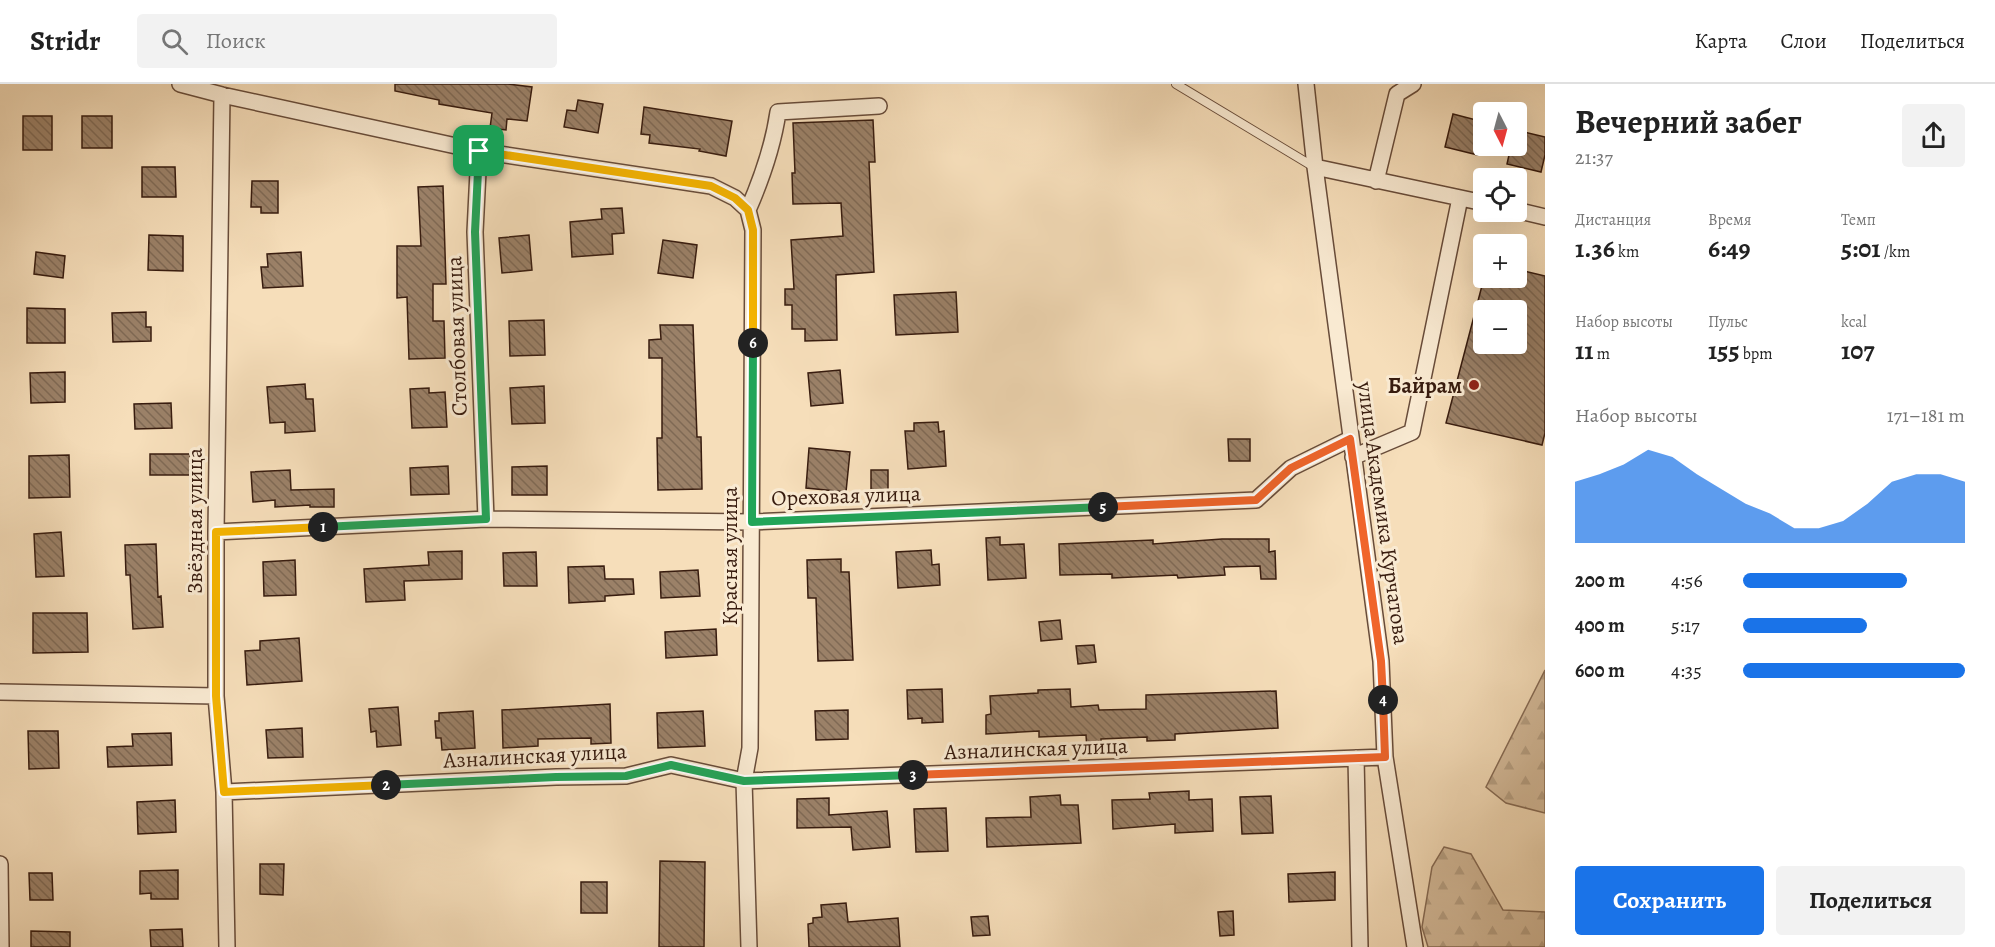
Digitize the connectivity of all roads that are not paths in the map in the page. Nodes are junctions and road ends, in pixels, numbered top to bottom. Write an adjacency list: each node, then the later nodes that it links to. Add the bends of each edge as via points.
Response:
1 (180, 84): 5 (street)
2 (1176, 84): 8 (lane)
3 (1306, 84): 8 (street, улица Академика Курчатова)
4 (1413, 84): 9 (street, via 1397,94)
5 (222, 95): 7 (street); 19 (street, Звёздная улица)
6 (879, 106): 12 (street, via 778,112 766,167)
7 (479, 151): 12 (street, via 711,186); 17 (street, Столбовая улица, via 475,232)
8 (1315, 167): 9 (street); 15 (street, улица Академика Курчатова)
9 (1376, 180): 10 (street)
10 (1460, 198): 11 (street); 16 (street, via 1412,432)
11 (1473, 201)
12 (748, 210): 18 (street, Красная улица, via 753,230)
13 (1527, 212): 14 (street)
14 (1545, 216)
15 (1350, 439): 16 (street, улица Академика Курчатова); 18 (street, Ореховая улица, via 1291,468 1256,500)
16 (1353, 457): 22 (street, улица Академика Курчатова, via 1381,661)
17 (486, 519): 18 (street, Ореховая улица); 19 (street, Ореховая улица)
18 (752, 522): 24 (street, Красная улица, via 750,748)
19 (216, 532): 21 (street, Звёздная улица)
20 (0, 692): 21 (street)
21 (216, 696): 25 (street, Звёздная улица)
22 (1385, 757): 23 (street, Азналинская улица); 31 (street, улица Академика Курчатова)
23 (1356, 758): 24 (street, Азналинская улица); 30 (street)
24 (744, 781): 25 (street, Азналинская улица, via 671,765 626,776); 29 (street, Красная улица)
25 (224, 792): 28 (street, Звёздная улица)
26 (0, 864): 27 (street)
27 (1, 947)
28 (227, 947)
29 (749, 947)
30 (1360, 947)
31 (1415, 947)

